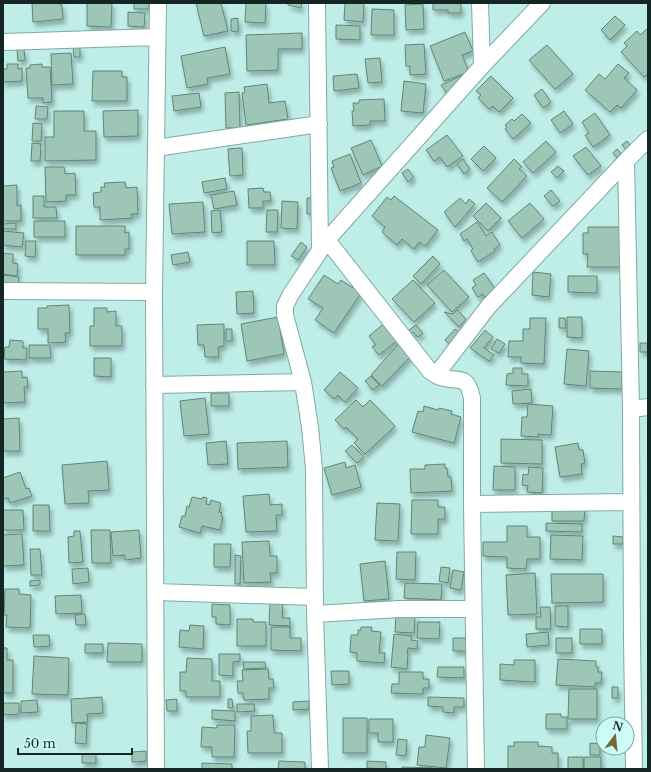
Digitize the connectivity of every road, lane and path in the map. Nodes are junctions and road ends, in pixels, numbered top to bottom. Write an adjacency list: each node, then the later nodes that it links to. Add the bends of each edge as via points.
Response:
1 (158, 3): 5 (street)
2 (317, 3): 8 (street)
3 (480, 3): 7 (street)
4 (542, 3): 7 (street)
5 (157, 37): 6 (street); 10 (street)
6 (3, 42)
7 (482, 66): 12 (street)
8 (319, 124): 10 (street); 12 (street)
9 (648, 139): 11 (street)
10 (156, 148): 14 (street)
11 (626, 161): 15 (street, via 488,307); 19 (street)
12 (324, 245): 15 (street); 16 (street, via 285,306 285,315)
13 (3, 291): 14 (street)
14 (154, 292): 17 (street)
15 (436, 375): 21 (street, via 460,379 466,382 471,390)
16 (303, 382): 17 (street); 23 (street, via 314,469)
17 (154, 385): 22 (street)
18 (648, 408): 19 (street)
19 (631, 409): 20 (street)
20 (631, 502): 21 (street); 29 (street)
21 (472, 504): 24 (street)
22 (156, 592): 23 (street); 26 (street)
23 (315, 597): 25 (street)
24 (473, 609): 25 (street, via 399,609); 28 (street)
25 (315, 614): 27 (street)
26 (156, 769)
27 (320, 769)
28 (476, 769)
29 (634, 769)

